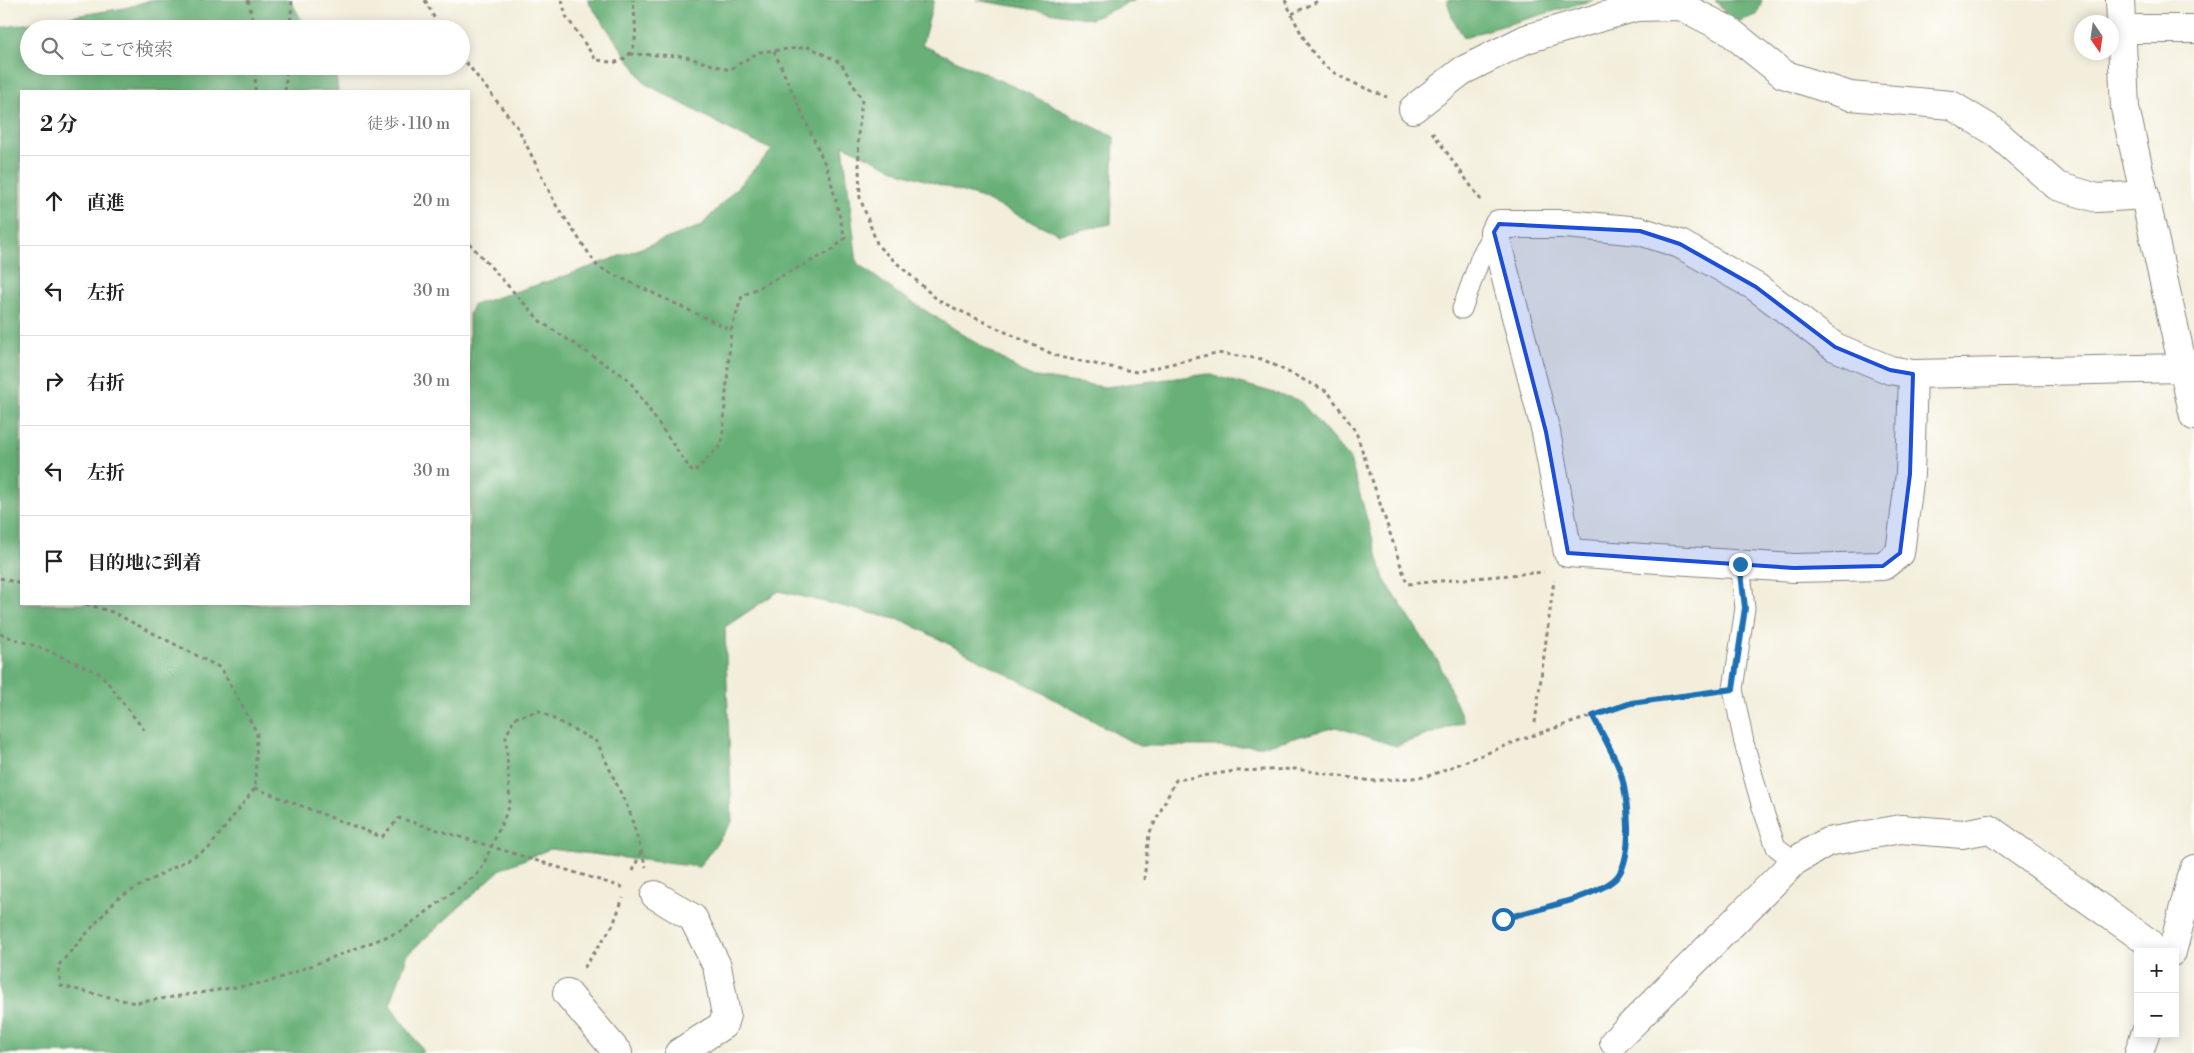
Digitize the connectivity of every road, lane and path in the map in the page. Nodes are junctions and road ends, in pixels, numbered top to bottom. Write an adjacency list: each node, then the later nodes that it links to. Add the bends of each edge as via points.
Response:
1 (248, 0): 9 (path)
2 (292, 0): 10 (path)
3 (425, 0): 11 (path)
4 (562, 0): 15 (path, via 566,16 596,60 615,62)
5 (633, 0): 15 (path, via 636,43)
6 (1320, 0): 8 (path)
7 (2120, 0): 12 (street)
8 (1291, 14)
9 (253, 20)
10 (291, 20)
11 (435, 20)
12 (2122, 29): 13 (street); 22 (street, via 2125,108)
13 (2194, 29)
14 (774, 51): 15 (path, via 759,52 729,70 683,56); 26 (path, via 829,173 846,238 831,251 742,296); 30 (path, via 810,47 841,63 862,100 858,135 860,198 878,246 939,302 1059,357 1137,372 1216,353 1262,359 1328,392 1356,432 1407,584)
15 (630, 54)
16 (470, 67): 26 (path, via 518,128 556,205 598,266)
17 (256, 75): 19 (path)
18 (285, 75): 20 (path)
19 (255, 90)
20 (284, 90)
21 (1413, 109): 22 (street, via 1462,71 1526,39 1636,7 1681,6 1728,30 1783,74 1850,96 1951,105 1994,131 2057,186 2097,198)
22 (2145, 195): 27 (street)
23 (1494, 232): 25 (lane, via 1481,256); 28 (street, via 1499,224 1566,224 1640,231 1680,244 1756,287 1835,347 1890,370); 30 (street, via 1546,432)
24 (470, 244): 26 (path, via 541,322 628,379 693,473 722,444)
25 (1462, 309)
26 (731, 330)
27 (2183, 368): 28 (street); 29 (street)
28 (1913, 374): 31 (street, via 1910,474 1900,553 1883,566 1794,568)
29 (2194, 416)
30 (1561, 562): 31 (street); 38 (path)
31 (1740, 564): 36 (lane, via 1745,608)
32 (0, 578): 33 (path)
33 (20, 584)
34 (89, 605): 40 (path, via 112,612 221,668 257,733)
35 (0, 634): 39 (path, via 102,674)
36 (1733, 689): 37 (path, via 1631,703); 43 (lane, via 1744,743 1776,847)
37 (1593, 716): 47 (path, via 1528,737 1426,777 1371,781 1296,768 1235,771 1176,780 1149,834); 50 (path, via 1620,772 1628,810 1626,860 1616,878 1592,892)
38 (1535, 723)
39 (144, 730)
40 (255, 788): 41 (path, via 382,836 399,818); 41 (path, via 209,848 118,898 58,966 61,986 135,1003 269,982 401,931 480,872)
41 (491, 847): 42 (path, via 510,805 506,737 514,718 539,712 597,742 630,813); 48 (path)
42 (641, 851): 45 (path); 49 (path)
43 (1795, 861): 51 (street, via 1827,842 1901,829 1962,834 1989,828); 55 (street)
44 (2194, 869): 52 (street)
45 (633, 873)
46 (630, 880): 48 (path)
47 (1144, 880)
48 (627, 888): 53 (path, via 613,925)
49 (655, 895): 57 (street, via 693,918 717,966 726,1015 724,1025)
50 (1503, 919)
51 (2148, 942)
52 (2173, 948)
53 (567, 993): 56 (street)
54 (2144, 1038): 58 (street)
55 (1614, 1042)
56 (618, 1053)
57 (678, 1053)
58 (2139, 1053)

